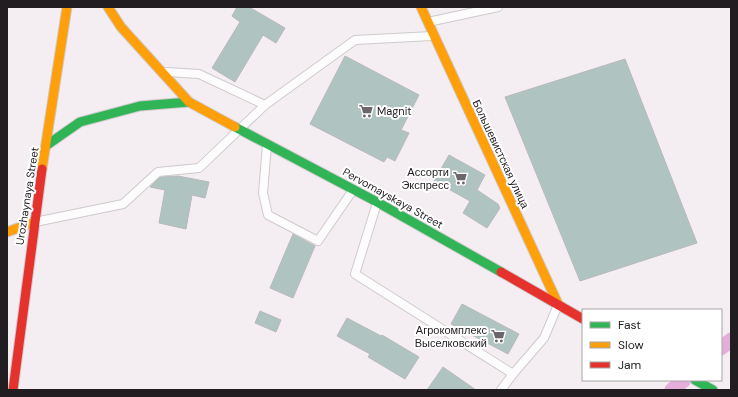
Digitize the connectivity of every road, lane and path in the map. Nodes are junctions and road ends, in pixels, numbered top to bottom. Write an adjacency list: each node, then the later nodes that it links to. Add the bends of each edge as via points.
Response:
1 (68, 7): 12 (main road, Urozhaynaya Street)
2 (108, 7): 7 (main road, Pervomayskaya Street, via 121,27)
3 (421, 7): 5 (main road, Большевистская улица)
4 (498, 7): 5 (lane)
5 (428, 22): 6 (main road, Большевистская улица)
6 (433, 36): 9 (lane, via 355,40); 17 (main road, Большевистская улица)
7 (162, 72): 8 (main road, Pervomayskaya Street); 9 (lane, via 199,74)
8 (189, 102): 10 (main road, Pervomayskaya Street); 12 (main road, via 140,106 80,122)
9 (265, 105): 10 (lane)
10 (240, 128): 11 (main road, Pervomayskaya Street); 15 (lane, via 199,168 158,172 123,204)
11 (267, 142): 13 (main road, Pervomayskaya Street); 13 (lane, via 264,193 268,215 318,241)
12 (47, 144): 15 (main road, Urozhaynaya Street)
13 (353, 189): 14 (main road, Pervomayskaya Street)
14 (377, 202): 17 (main road, Pervomayskaya Street); 19 (lane, via 355,274)
15 (34, 222): 16 (main road); 21 (main road, Urozhaynaya Street)
16 (7, 232)
17 (558, 304): 18 (main road, Pervomayskaya Street); 19 (lane, via 544,338)
18 (582, 317)
19 (513, 374): 22 (lane)
20 (697, 381): 23 (main road)
21 (13, 390)
22 (501, 390)
23 (713, 390)

